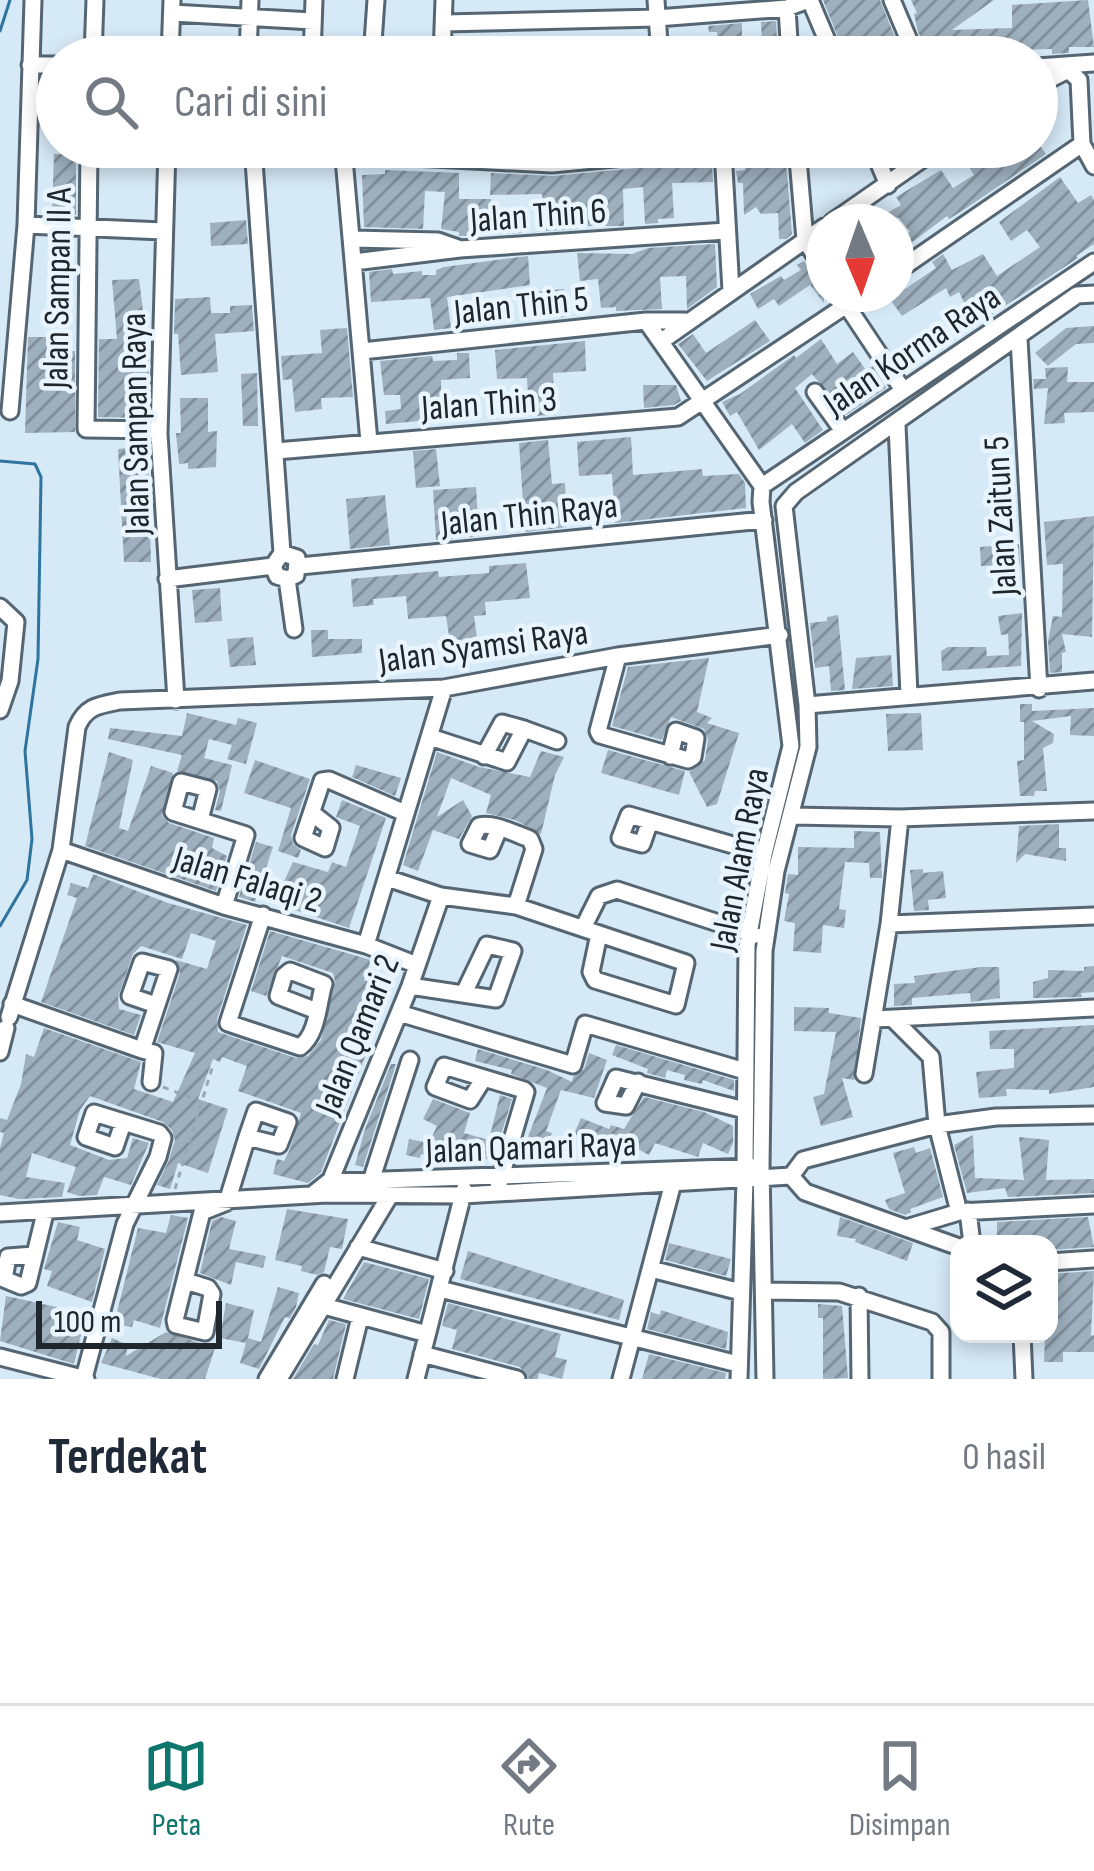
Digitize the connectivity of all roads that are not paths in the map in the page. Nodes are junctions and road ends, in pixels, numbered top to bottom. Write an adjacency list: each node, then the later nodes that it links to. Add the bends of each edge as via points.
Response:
1 (33, 0): 23 (street, Jalan Sampan II A)
2 (95, 0): 15 (street)
3 (314, 0): 13 (street)
4 (376, 0): 17 (street)
5 (444, 0): 14 (street)
6 (809, 0): 10 (street); 20 (street)
7 (892, 0): 21 (street)
8 (720, 6): 10 (street); 12 (street)
9 (172, 7): 11 (street)
10 (787, 8): 19 (street)
11 (250, 9): 13 (street)
12 (657, 9): 14 (street)
13 (313, 21): 16 (street)
14 (444, 23): 18 (street)
15 (94, 36)
16 (313, 36)
17 (373, 36)
18 (443, 36)
19 (789, 36)
20 (825, 36)
21 (907, 36)
22 (1094, 63): 26 (street)
23 (30, 64): 24 (street); 42 (street, Jalan Sampan II A)
24 (36, 64)
25 (1058, 67): 26 (street)
26 (1068, 67): 27 (street); 28 (street, via 1078,80)
27 (1058, 73)
28 (1082, 144): 29 (street); 30 (street)
29 (1058, 161)
30 (1094, 166)
31 (88, 168): 43 (street, Jalan Sampan II A)
32 (166, 168): 44 (street, Jalan Sampan Raya)
33 (255, 168): 69 (street)
34 (345, 168): 46 (street)
35 (726, 168): 45 (street)
36 (799, 168): 47 (street)
37 (881, 168): 40 (street)
38 (911, 168): 40 (street)
39 (1047, 168): 49 (street)
40 (888, 185): 41 (street)
41 (859, 204)
42 (26, 225): 43 (street); 64 (street, Jalan Sampan II A)
43 (86, 226): 44 (street); 66 (street, Jalan Sampan II A, via 86,429)
44 (164, 231): 66 (street, Jalan Sampan Raya)
45 (726, 231): 48 (street, Jalan Thin 6); 52 (street)
46 (352, 239): 48 (street, via 438,241); 50 (street)
47 (805, 240): 52 (street)
48 (460, 250): 50 (street, Jalan Thin 6)
49 (914, 260)
50 (354, 262): 60 (street)
51 (1094, 262): 61 (street, Jalan Korma Raya)
52 (731, 291): 57 (street)
53 (1094, 294): 58 (street, via 1077,295)
54 (827, 312): 63 (street, Jalan Thin 3)
55 (851, 312): 61 (street)
56 (646, 321): 57 (street, Jalan Thin 5); 59 (street); 60 (street, Jalan Thin 5)
57 (686, 321): 59 (street)
58 (1019, 339): 65 (street); 82 (street, Jalan Zaitun 5)
59 (663, 340): 63 (street)
60 (362, 351): 68 (street)
61 (903, 390): 67 (street, Jalan Korma Raya)
62 (815, 392): 67 (street)
63 (703, 402): 68 (street, Jalan Thin 3, via 676,418); 70 (street)
64 (10, 411)
65 (896, 425): 83 (street); 85 (street, via 784,506)
66 (159, 430): 74 (street, Jalan Sampan Raya)
67 (843, 431): 70 (street, Jalan Korma Raya)
68 (369, 442): 69 (street, Jalan Thin 3)
69 (276, 451): 72 (street)
70 (762, 486): 71 (street, Jalan Alam Raya)
71 (764, 520): 73 (street, Jalan Thin Raya); 78 (street, Jalan Alam Raya)
72 (278, 560): 73 (street, via 298,558); 74 (street); 75 (street, via 277,576)
73 (300, 566): 75 (street)
74 (167, 579): 84 (street, Jalan Sampan Raya)
75 (287, 579): 77 (street)
76 (0, 607): 86 (street, via 16,622)
77 (294, 629)
78 (780, 635): 79 (street, Jalan Syamsi Raya); 101 (street, Jalan Alam Raya, via 791,746)
79 (618, 656): 81 (street, Jalan Syamsi Raya); 91 (street, via 598,731)
80 (1094, 682): 82 (street)
81 (444, 688): 84 (street, Jalan Syamsi Raya); 88 (street)
82 (1039, 689): 83 (street)
83 (909, 695): 85 (street)
84 (176, 700): 100 (street, Jalan Syamsi Raya, via 120,701 83,714)
85 (807, 705): 95 (street, via 808,748)
86 (0, 710)
87 (524, 729): 89 (street); 90 (street, via 510,760); 90 (street, via 502,723)
88 (430, 737): 90 (street); 94 (street)
89 (556, 741)
90 (484, 756)
91 (670, 756)
92 (1094, 811): 96 (street)
93 (312, 813): 94 (street, via 326,780)
94 (405, 813): 102 (street)
95 (792, 816): 96 (street); 110 (street)
96 (900, 818): 108 (street)
97 (200, 820): 104 (street, via 246,835)
98 (650, 821): 101 (street)
99 (500, 829): 105 (street, via 533,844)
100 (61, 850): 104 (street, Jalan Falaqi 2); 119 (street)
101 (764, 854): 110 (street, Jalan Alam Raya)
102 (387, 878): 103 (street); 111 (street)
103 (441, 896): 105 (street); 112 (street, Jalan Qamari 2)
104 (224, 906): 106 (street, Jalan Falaqi 2)
105 (516, 906): 109 (street)
106 (263, 915): 111 (street, Jalan Falaqi 2); 117 (street, via 228,1023 300,1047)
107 (1094, 916): 108 (street)
108 (889, 924): 120 (street)
109 (591, 931): 109 (street, via 686,962 676,1005 595,980); 110 (street, via 599,896 617,890)
110 (757, 935): 125 (street, Jalan Alam Raya); 135 (street)
111 (366, 945): 112 (street, Jalan Falaqi 2)
112 (417, 965): 113 (street, Jalan Qamari 2)
113 (410, 986): 114 (street); 118 (street, Jalan Qamari 2)
114 (464, 993)
115 (155, 1004): 122 (street)
116 (1094, 1008): 121 (street)
117 (317, 1011)
118 (399, 1013): 125 (street, via 573,1065 586,1024); 140 (street, Jalan Qamari 2)
119 (9, 1016): 122 (street); 123 (street)
120 (874, 1019): 121 (street); 126 (street)
121 (894, 1020): 133 (street, via 929,1051)
122 (142, 1050): 128 (street, via 154,1053)
123 (0, 1052)
124 (410, 1060): 138 (street)
125 (745, 1071): 130 (street, Jalan Alam Raya)
126 (864, 1074)
127 (484, 1078): 137 (street, via 526,1095)
128 (151, 1082)
129 (638, 1082): 130 (street)
130 (745, 1111): 135 (street, Jalan Alam Raya)
131 (1094, 1114): 133 (street)
132 (123, 1123): 143 (street, via 163,1138)
133 (937, 1125): 135 (street); 144 (street)
134 (248, 1136): 141 (street)
135 (763, 1174): 136 (street, Jalan Qamari Raya); 147 (street); 158 (street); 159 (street)
136 (675, 1178): 137 (street, Jalan Qamari Raya); 154 (street)
137 (498, 1185): 139 (street, Jalan Qamari Raya)
138 (384, 1186): 139 (street, Jalan Qamari Raya); 140 (street, Jalan Qamari Raya); 150 (street); 172 (street)
139 (464, 1187): 155 (street)
140 (327, 1188): 141 (street, via 308,1198)
141 (227, 1202): 143 (street); 156 (street, via 202,1212)
142 (1094, 1205): 144 (street)
143 (131, 1208): 146 (street); 171 (street)
144 (964, 1212): 147 (street); 148 (street)
145 (0, 1213): 146 (street)
146 (45, 1213): 151 (street)
147 (906, 1228): 149 (street)
148 (970, 1235)
149 (950, 1244)
150 (358, 1247): 155 (street); 161 (street)
151 (34, 1255)
152 (1094, 1259): 153 (street)
153 (1058, 1261)
154 (650, 1269): 159 (street); 164 (street)
155 (445, 1271): 157 (street)
156 (186, 1281)
157 (440, 1289): 163 (street); 164 (street)
158 (765, 1291): 160 (street); 178 (street)
159 (741, 1292): 168 (street)
160 (859, 1296): 179 (street); 180 (street, via 938,1326)
161 (324, 1306): 162 (street); 173 (street)
162 (361, 1317): 163 (street); 174 (street)
163 (427, 1334): 166 (street)
164 (632, 1339): 168 (street); 177 (street)
165 (1022, 1343): 181 (street)
166 (422, 1354): 169 (street); 175 (street)
167 (0, 1357): 170 (street)
168 (739, 1371)
169 (484, 1374): 176 (street)
170 (55, 1375): 171 (street)
171 (85, 1379)
172 (267, 1379)
173 (279, 1379)
174 (345, 1379)
175 (416, 1379)
176 (518, 1379)
177 (621, 1379)
178 (765, 1379)
179 (860, 1379)
180 (941, 1379)
181 (1024, 1379)

